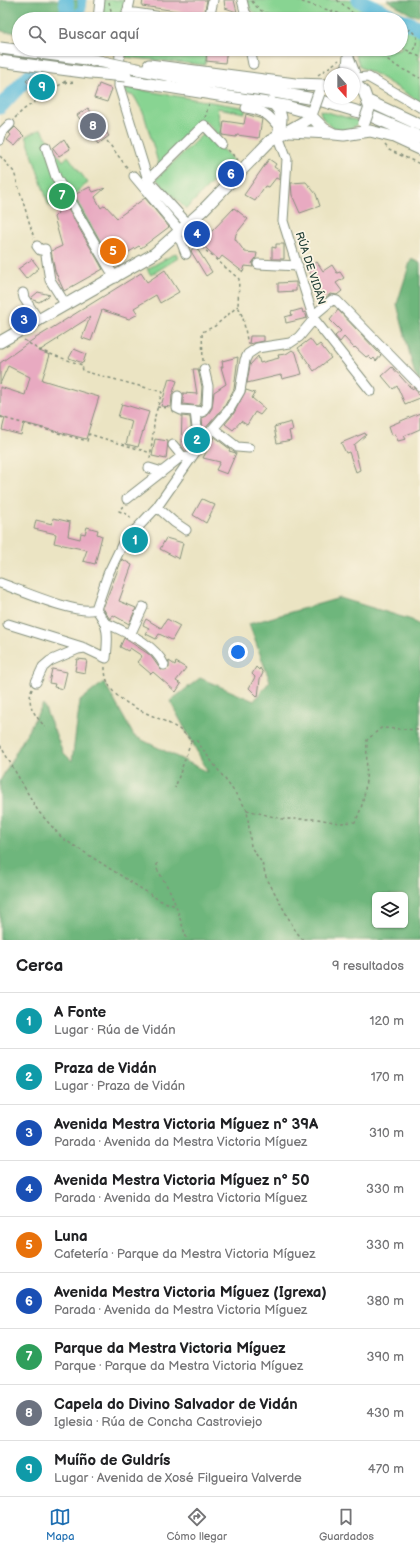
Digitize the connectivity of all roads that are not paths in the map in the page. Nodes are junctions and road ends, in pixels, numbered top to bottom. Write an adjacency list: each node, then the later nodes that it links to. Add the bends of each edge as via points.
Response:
1 (100, 0): 5 (street)
2 (130, 0): 6 (street)
3 (213, 0): 7 (street)
4 (242, 0): 8 (street)
5 (99, 12)
6 (128, 12)
7 (210, 12)
8 (247, 12)
9 (0, 48): 10 (main road, bridge)
10 (12, 49)
11 (94, 56): 20 (main road, bridge)
12 (120, 56): 41 (street, via 119,86)
13 (251, 56): 17 (street)
14 (346, 56): 18 (street, via 348,62)
15 (346, 56): 19 (street)
16 (0, 61): 20 (main road, bridge, via 91,73)
17 (253, 64)
18 (344, 68)
19 (351, 68)
20 (126, 71): 22 (main road); 25 (main road); 35 (main road, via 285,94 345,108)
21 (360, 81): 27 (street, via 368,77)
22 (324, 87)
23 (360, 88): 26 (main road)
24 (324, 90): 29 (main road, bridge)
25 (271, 102): 29 (main road); 32 (main road, via 281,114)
26 (369, 105): 31 (main road); 34 (main road, bridge, via 364,124)
27 (420, 107)
28 (246, 108): 32 (street, RÚA DE VIDÁN, via 264,111)
29 (315, 115): 32 (main road); 33 (main road, via 325,130)
30 (10, 124): 36 (street, via 2,132)
31 (420, 125)
32 (282, 132): 33 (main road, via 314,131); 42 (main road, via 267,143); 46 (street, RÚA DE VIDÁN, via 287,159 283,222)
33 (332, 134): 34 (main road)
34 (350, 134): 39 (main road, via 366,131 376,133 394,137)
35 (420, 137)
36 (0, 140)
37 (222, 144): 41 (street, via 204,126)
38 (46, 147): 47 (street, via 56,176)
39 (420, 149)
40 (134, 176): 42 (street, via 142,190)
41 (148, 180): 42 (street)
42 (181, 230): 44 (street, via 181,241); 47 (main road, via 154,254)
43 (37, 246): 49 (street, via 40,250 45,249 50,280)
44 (186, 254)
45 (258, 264): 46 (street)
46 (298, 266): 50 (street, RÚA DE VIDÁN)
47 (115, 278): 49 (main road)
48 (23, 292): 51 (street, via 24,298)
49 (66, 306): 51 (main road)
50 (314, 317): 54 (street, via 332,300 336,301); 55 (street); 58 (street, RÚA DE VIDÁN, via 299,337 290,343 252,351 245,360 240,390)
51 (39, 321): 52 (main road)
52 (0, 342)
53 (204, 369): 57 (street, via 208,386 207,405 202,412)
54 (420, 386)
55 (371, 391)
56 (178, 396): 57 (street, via 177,408)
57 (194, 411): 60 (street)
58 (214, 429): 60 (street); 61 (street, via 237,447)
59 (173, 446): 62 (street)
60 (199, 446): 62 (street)
61 (249, 448)
62 (186, 457): 64 (street); 66 (street)
63 (149, 468): 64 (street)
64 (162, 472): 65 (street)
65 (128, 499)
66 (157, 507): 67 (street); 70 (street, via 123,543 108,574)
67 (186, 530)
68 (0, 583): 70 (street, via 58,604 84,610)
69 (143, 607): 73 (street)
70 (96, 609): 71 (street)
71 (106, 623): 73 (street); 74 (street, via 106,658)
72 (8, 624): 74 (street)
73 (130, 635): 75 (street, via 153,651)
74 (85, 648): 76 (street, via 70,651 50,661 43,667)
75 (164, 665)
76 (36, 682)

